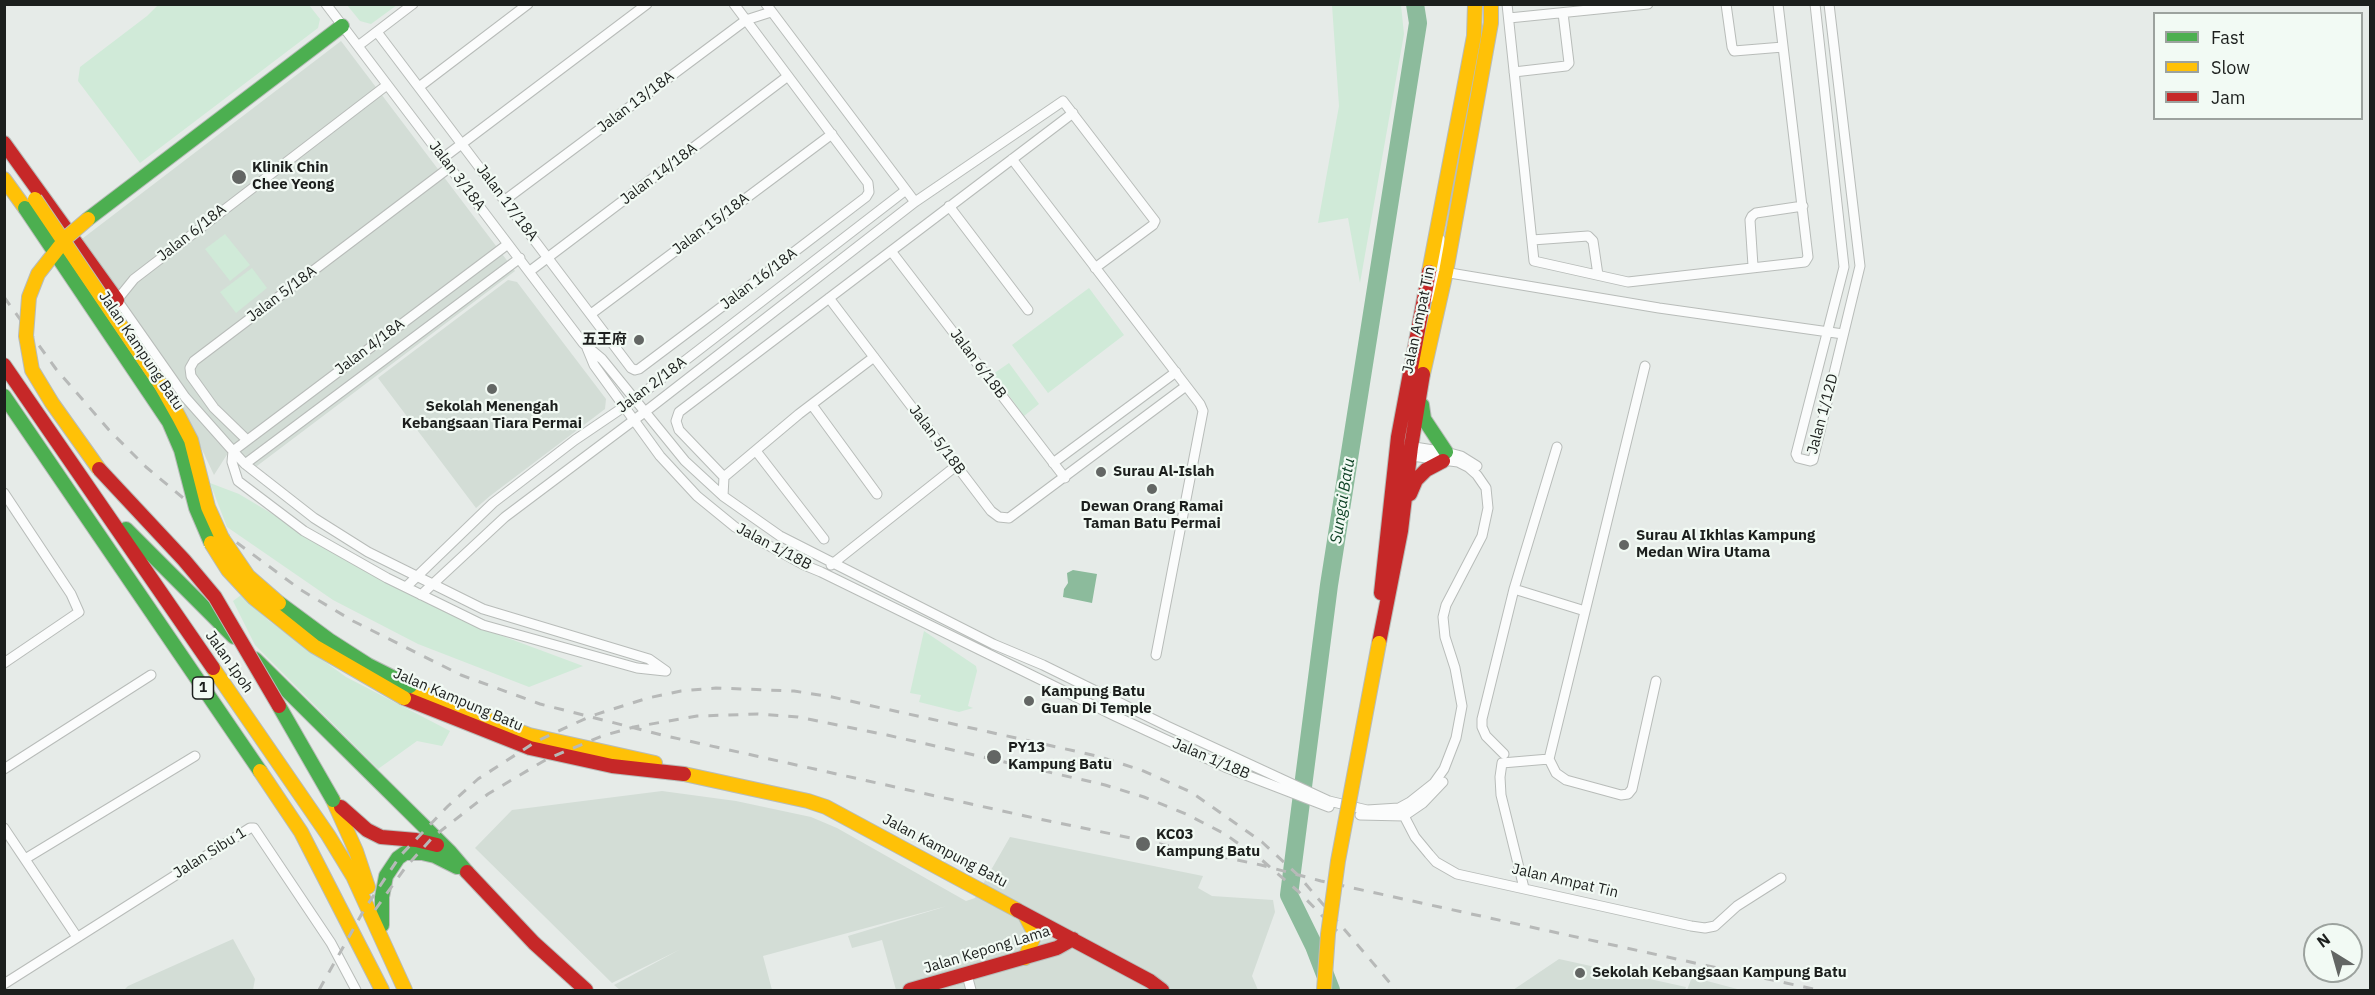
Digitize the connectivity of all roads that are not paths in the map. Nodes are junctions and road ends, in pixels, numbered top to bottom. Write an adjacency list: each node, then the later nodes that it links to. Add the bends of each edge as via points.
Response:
1 (326, 4): 18 (street, Jalan 3/18A)
2 (413, 4): 19 (street)
3 (528, 4): 25 (street)
4 (647, 4): 29 (street)
5 (734, 4): 17 (street)
6 (1475, 4): 41 (main road, Jalan Ampat Tin, via 1474,36)
7 (1491, 4): 50 (main road, Jalan Ampat Tin)
8 (1507, 4): 16 (street)
9 (1648, 4): 15 (street)
10 (1726, 4): 21 (street, via 1734,51)
11 (1778, 4): 21 (street)
12 (1815, 4): 57 (street, Jalan 1/12D, via 1844,267)
13 (1829, 4): 58 (street, Jalan 1/12D, via 1860,266)
14 (768, 8): 17 (street, Jalan 13/18A); 35 (street)
15 (1563, 13): 16 (street); 22 (street, via 1569,63 1563,68)
16 (1509, 18): 22 (street)
17 (746, 20): 23 (street); 36 (street, Jalan 13/18A)
18 (342, 26): 20 (street, Jalan 3/18A); 115 (main road, bridge, via 58,246 38,274 29,297 27,351 41,387 101,472 215,597)
19 (377, 32): 20 (street); 25 (street, Jalan 17/18A)
20 (358, 46): 24 (street, Jalan 3/18A)
21 (1783, 46): 40 (street)
22 (1514, 72): 42 (street)
23 (788, 76): 27 (street); 46 (street, Jalan 14/18A)
24 (387, 84): 31 (street, Jalan 3/18A); 53 (street, Jalan 6/18A, via 134,279)
25 (419, 87): 29 (street, Jalan 17/18A)
26 (1073, 113): 32 (street); 37 (street, Jalan 2/18A, via 1061,102); 47 (street, via 1155,221)
27 (832, 134): 55 (street, Jalan 15/18A); 66 (street, Jalan 16/18A, via 867,183 866,196)
28 (4, 143): 53 (main road)
29 (462, 144): 31 (street); 36 (street, Jalan 17/18A)
30 (4, 147): 38 (main road)
31 (443, 158): 33 (street, Jalan 3/18A)
32 (1012, 159): 39 (street); 47 (street)
33 (450, 167): 43 (street, Jalan 3/18A); 75 (street, Jalan 5/18A, via 194,361 191,376 214,408)
34 (4, 179): 38 (main road)
35 (906, 190): 37 (street); 70 (street, Jalan 2/18A)
36 (505, 200): 46 (street, Jalan 17/18A)
37 (915, 202): 73 (street, Jalan 2/18A)
38 (30, 204): 124 (main road, Jalan Kampung Batu, bridge, via 169,422 200,518 215,551 254,598 314,646 531,748 612,765 697,776 826,807)
39 (950, 206): 44 (street); 54 (street)
40 (1803, 206): 48 (street, via 1752,216); 48 (street, via 1808,257 1805,262)
41 (1439, 213): 50 (street, via 1440,263); 56 (main road, Jalan Ampat Tin)
42 (1532, 240): 51 (street, via 1534,261); 51 (street, via 1588,236 1593,242)
43 (508, 244): 45 (street, Jalan 3/18A); 59 (street, Jalan 4/18A)
44 (891, 251): 52 (street); 81 (street, Jalan 6/18B)
45 (520, 258): 49 (street, Jalan 3/18A); 63 (street, Jalan 4/18A)
46 (548, 258): 49 (street, Jalan 14/18A); 55 (street, Jalan 17/18A)
47 (1095, 267): 67 (street)
48 (1753, 267): 51 (street, via 1628,282)
49 (530, 271): 60 (street, Jalan 3/18A)
50 (1446, 272): 56 (street, via 1437,278); 57 (street); 62 (main road, Jalan Ampat Tin)
51 (1598, 275)
52 (829, 298): 61 (street, Jalan 5/18B); 84 (street, via 679,412 679,430)
53 (117, 300): 77 (street, via 185,396)
54 (1028, 310)
55 (591, 314): 66 (street, Jalan 17/18A, via 631,368)
56 (1420, 323): 79 (main road, Jalan Ampat Tin)
57 (1827, 331): 58 (street); 58 (street, Jalan 1/12D, via 1796,454 1810,462)
58 (1844, 334)
59 (371, 346): 63 (street); 75 (street, Jalan 4/18A)
60 (587, 348): 70 (street, Jalan 3/18A, via 602,359); 72 (street, Jalan 3/18A, via 594,365)
61 (874, 357): 71 (street); 83 (street, Jalan 5/18B)
62 (1427, 358): 79 (main road, Jalan Ampat Tin); 80 (main road, via 1422,412)
63 (383, 361): 82 (street, Jalan 4/18A)
64 (4, 365): 90 (main road, Jalan Ipoh / 1)
65 (1645, 366): 100 (street)
66 (639, 369)
67 (1176, 372): 68 (street); 81 (street)
68 (1186, 386): 85 (street, Jalan 5/18B); 103 (street, via 1203,411)
69 (4, 396): 133 (main road, 1, via 301,832)
70 (634, 400): 72 (street, Jalan 2/18A); 73 (street, Jalan 3/18A)
71 (812, 405): 78 (street); 88 (street)
72 (625, 406): 74 (street, Jalan 1/18B); 95 (street, Jalan 2/18A, via 493,503)
73 (644, 412): 74 (street, Jalan 2/18A); 86 (street, Jalan 1/18B)
74 (634, 420): 94 (street, Jalan 1/18B, via 660,456 715,512 759,541); 96 (street, Jalan 2/18A, via 505,517)
75 (246, 439): 77 (street, Jalan 4/18A)
76 (1557, 447): 98 (street)
77 (233, 451): 82 (street); 97 (street, via 231,462 238,481 304,531)
78 (756, 451): 84 (street); 92 (street)
79 (1404, 451): 80 (street); 91 (main road, Jalan Ampat Tin); 101 (main road, Jalan Ampat Tin, via 1383,562)
80 (1444, 456): 91 (main road, via 1416,480); 117 (street, via 1468,460 1482,471 1491,485 1494,508 1488,538 1449,618 1466,690 1460,743 1442,783 1423,803)
81 (1053, 463): 85 (street, Jalan 6/18B)
82 (245, 464): 95 (street, via 314,518)
83 (956, 466): 85 (street, Jalan 5/18B, via 999,517 1009,518); 93 (street)
84 (724, 477): 86 (street); 89 (street)
85 (1065, 478)
86 (705, 480): 89 (street, Jalan 1/18B)
87 (4, 493): 104 (street, via 79,612)
88 (877, 494)
89 (723, 496): 93 (street, Jalan 1/18B, via 780,536)
90 (95, 498): 119 (main road); 129 (main road, Jalan Ipoh / 1, via 328,835 353,876)
91 (1401, 531): 101 (main road, Jalan Ampat Tin)
92 (824, 539)
93 (834, 564): 94 (street); 108 (street, Jalan 1/18B)
94 (821, 572): 112 (street, Jalan 1/18B)
95 (416, 577): 96 (street); 97 (street, Jalan 2/18A)
96 (433, 585): 99 (street, Jalan 2/18A); 102 (street, via 483,609)
97 (406, 587): 99 (street)
98 (1514, 589): 100 (street); 109 (street, via 1482,727)
99 (421, 595): 105 (street, via 483,625)
100 (1585, 611): 111 (street)
101 (1379, 643): 139 (main road, Jalan Ampat Tin, bridge, via 1338,861)
102 (616, 649): 105 (street); 105 (street, via 650,659 666,671)
103 (1156, 655)
104 (6, 659)
105 (613, 661)
106 (151, 675): 114 (street)
107 (1656, 681): 111 (street, via 1628,794 1566,780 1556,773)
108 (1223, 752): 112 (street); 113 (street); 116 (street, Jalan 1/18B)
109 (1504, 754)
110 (195, 756): 120 (street)
111 (1549, 759): 123 (street, via 1502,763 1501,795)
112 (1215, 762): 113 (street, Jalan 1/18B)
113 (1224, 766): 116 (street, Jalan 1/18B)
114 (4, 769)
115 (333, 800): 119 (main road, via 352,819 381,837 432,842); 125 (main road)
116 (1328, 804): 117 (street, Jalan 1/18B)
117 (1401, 812): 123 (street, Jalan Ampat Tin, via 1422,846 1445,867 1458,874)
118 (4, 828): 120 (street)
119 (450, 852): 121 (main road)
120 (25, 860): 126 (street)
121 (467, 872): 125 (main road, via 435,856 405,853 386,876); 135 (main road, via 534,943)
122 (1781, 878): 123 (street, Jalan Ampat Tin, via 1710,928)
123 (1524, 888)
124 (1022, 911): 127 (main road, Jalan Kampung Batu); 128 (main road, via 1035,934)
125 (382, 925): 129 (main road)
126 (77, 937): 131 (street, Jalan Sibu 1); 132 (street, Jalan Sibu 1, via 254,828 331,943)
127 (1073, 939): 128 (main road, Jalan Kepong Lama); 138 (main road, Jalan Kampung Batu)
128 (1025, 958): 130 (main road, Jalan Kepong Lama)
129 (392, 961): 134 (main road, Jalan Ipoh / 1)
130 (967, 975): 136 (main road, Jalan Kepong Lama); 137 (street)
131 (4, 984)
132 (356, 990)
133 (382, 990)
134 (405, 990)
135 (586, 990)
136 (910, 990)
137 (971, 990)
138 (1162, 990)
139 (1324, 990)

